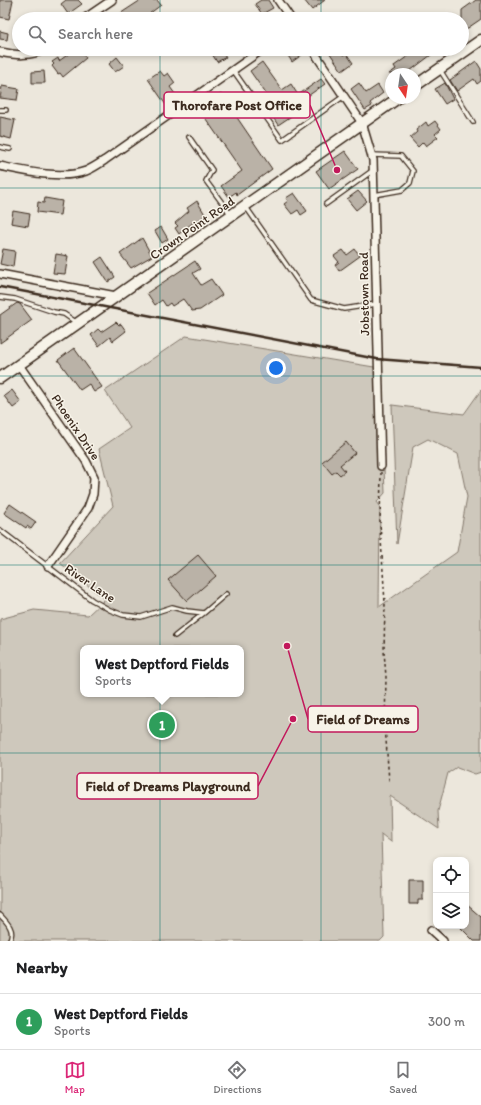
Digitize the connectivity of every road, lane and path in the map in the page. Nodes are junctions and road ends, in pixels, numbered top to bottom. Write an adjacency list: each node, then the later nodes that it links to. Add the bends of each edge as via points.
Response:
1 (112, 0): 3 (street)
2 (278, 0): 4 (street)
3 (94, 12)
4 (286, 12)
5 (481, 40): 6 (main road)
6 (469, 48)
7 (0, 52): 8 (street)
8 (12, 53)
9 (253, 56): 13 (street)
10 (317, 56): 15 (street, Jobstown Road)
11 (458, 56): 12 (main road)
12 (440, 69): 14 (main road); 19 (lane)
13 (233, 70): 15 (lane, via 282,140); 25 (street, via 86,171 64,175 41,174)
14 (421, 82)
15 (344, 96): 20 (street, Jobstown Road)
16 (389, 104): 20 (main road, Crown Point Road)
17 (0, 110): 18 (lane)
18 (6, 110)
19 (473, 122)
20 (362, 123): 24 (street, Jobstown Road); 29 (main road, Crown Point Road)
21 (189, 137): 30 (lane, via 212,170 206,181)
22 (0, 147): 23 (lane)
23 (10, 149)
24 (372, 155): 26 (street, Jobstown Road); 27 (lane, via 401,156 413,171 410,182 402,190)
25 (0, 166)
26 (373, 170): 27 (street, Jobstown Road); 28 (lane)
27 (374, 195): 34 (street, Jobstown Road)
28 (326, 204)
29 (245, 206): 30 (main road, Crown Point Road); 34 (lane, via 311,300 344,309)
30 (231, 216): 32 (main road, Crown Point Road)
31 (0, 274): 32 (street)
32 (116, 296): 35 (main road, Crown Point Road)
33 (0, 297): 35 (lane, via 64,314)
34 (376, 304): 38 (street, Jobstown Road)
35 (78, 324): 36 (main road, Crown Point Road)
36 (19, 365): 37 (main road, Crown Point Road); 40 (street, Phoenix Drive, via 86,461 94,477 93,494 88,508)
37 (0, 378)
38 (381, 466): 44 (path, via 385,726)
39 (0, 530): 40 (lane, River Lane)
40 (48, 566): 42 (lane, River Lane, via 92,600 123,615 141,617 172,607)
41 (226, 594): 42 (lane)
42 (204, 613): 43 (lane)
43 (175, 636)
44 (389, 781)
45 (0, 915): 47 (lane, via 12,930)
46 (431, 930): 48 (street)
47 (9, 941)
48 (443, 941)

